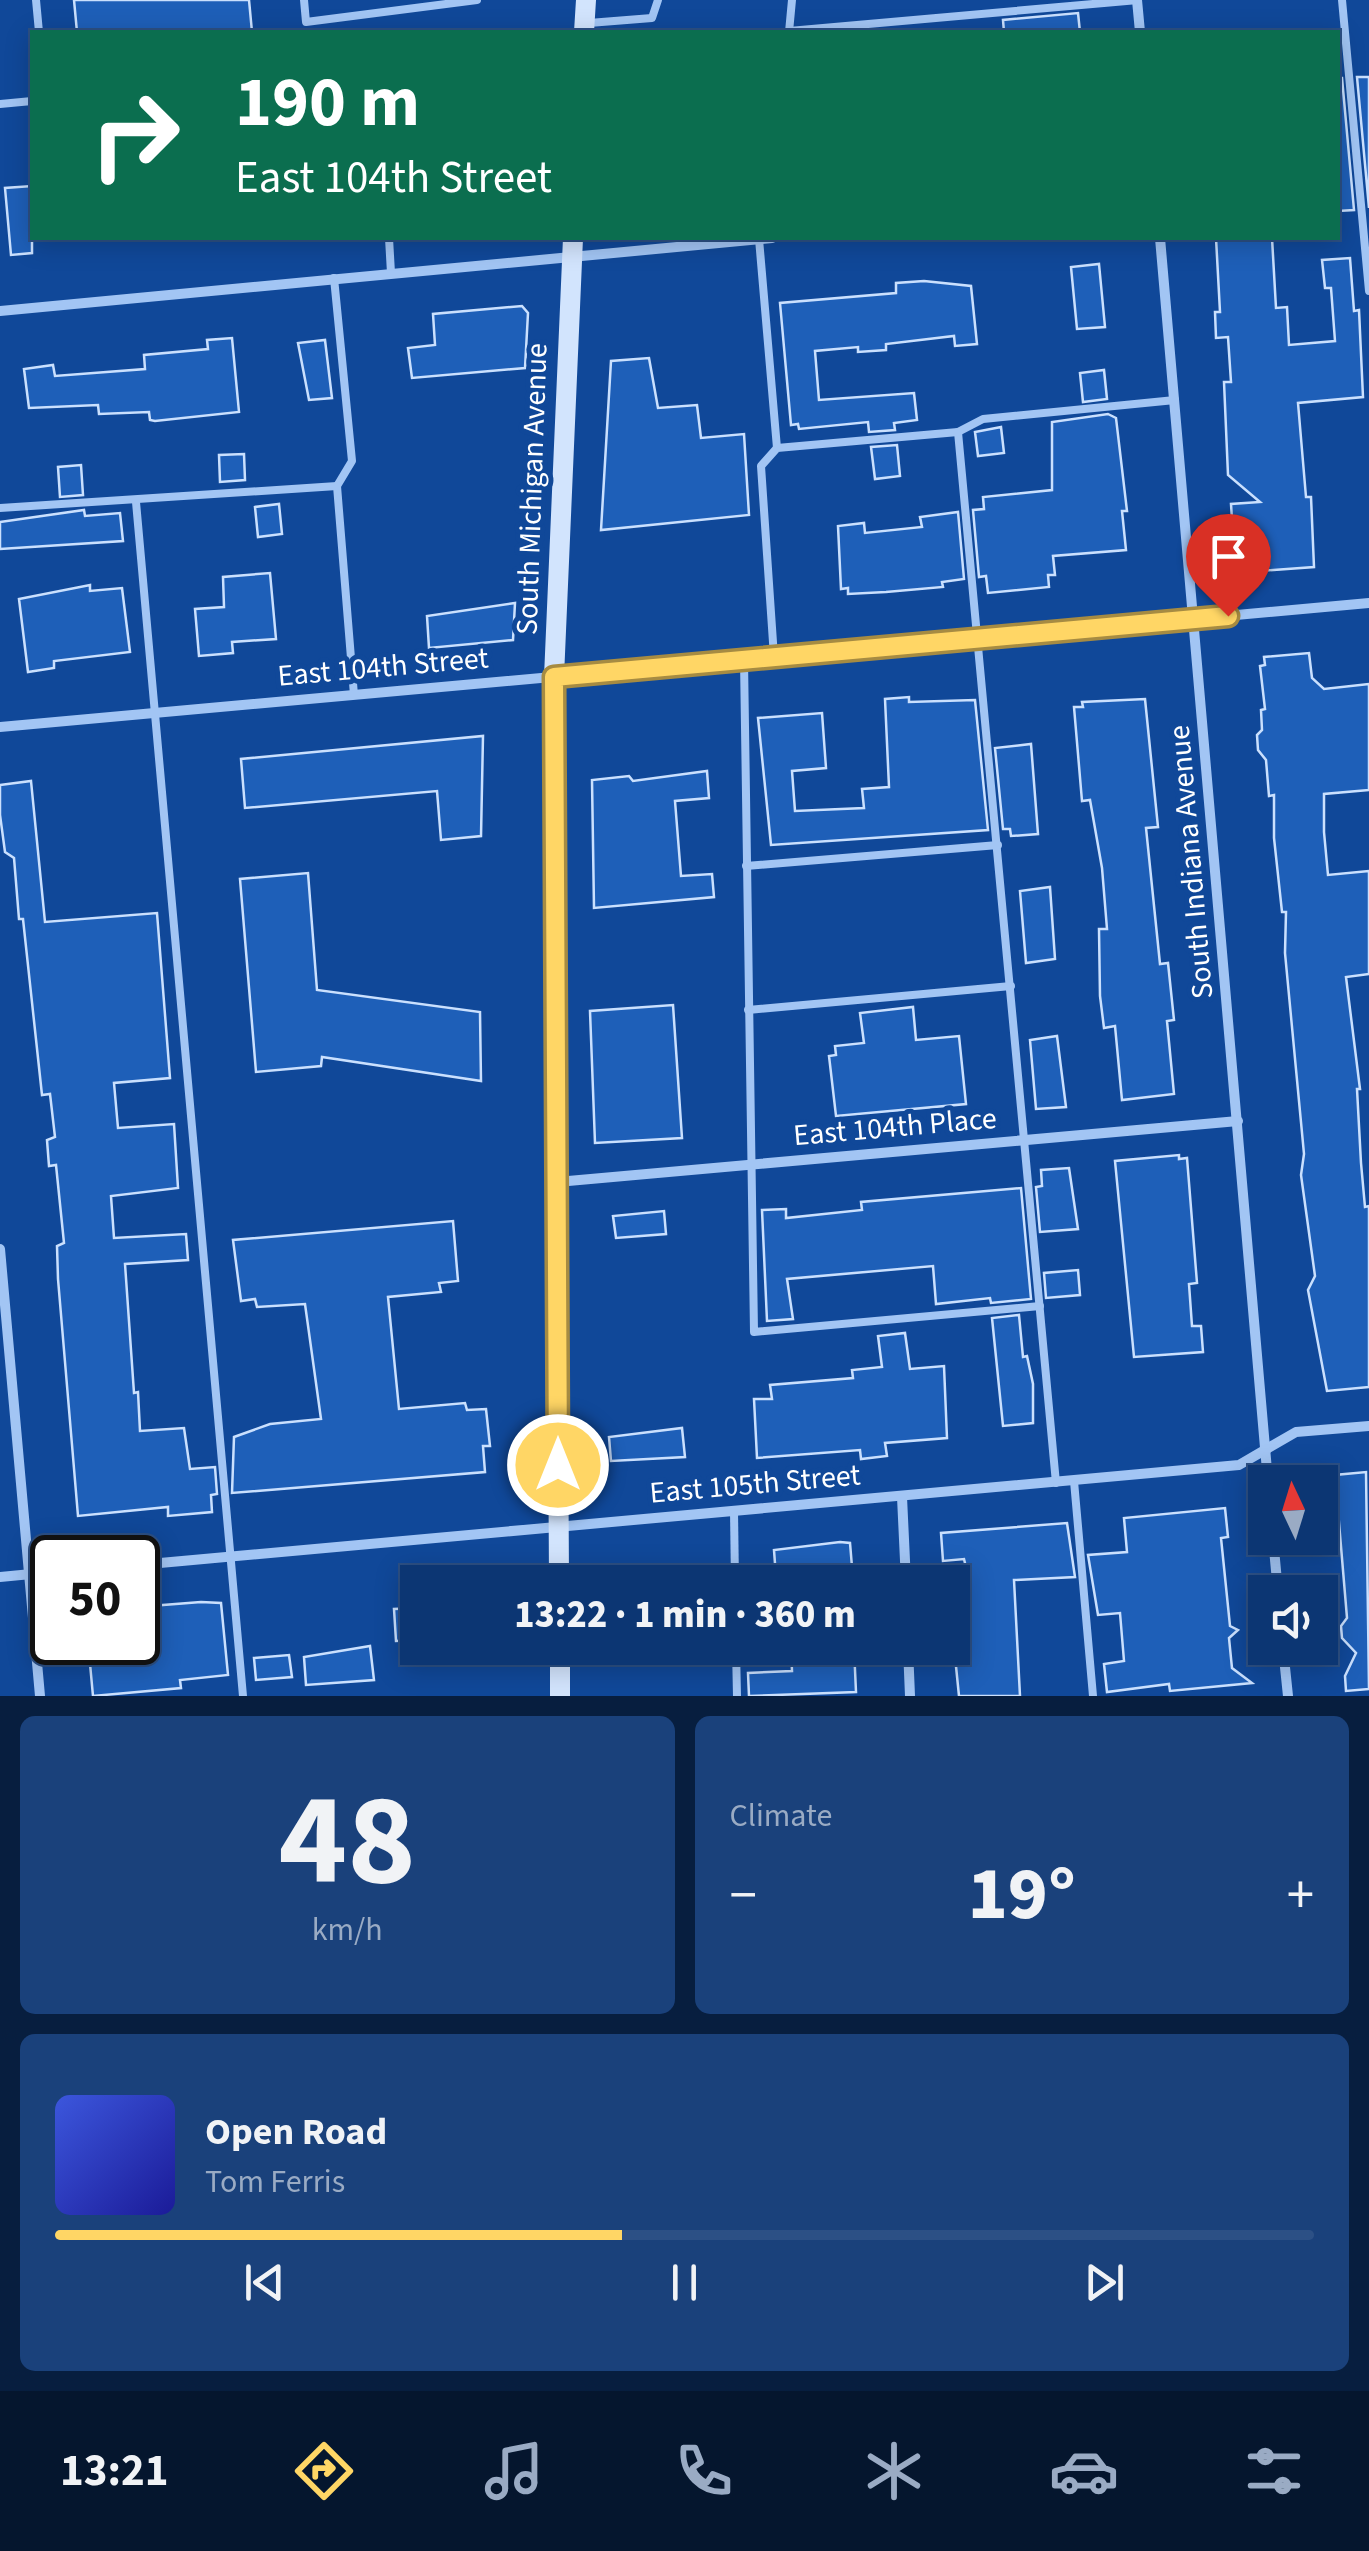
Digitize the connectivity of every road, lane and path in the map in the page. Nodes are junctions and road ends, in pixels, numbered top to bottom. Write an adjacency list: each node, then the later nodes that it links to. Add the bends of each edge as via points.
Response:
1 (36, 0): 10 (lane)
2 (304, 0): 3 (lane, via 306,22)
3 (476, 0)
4 (586, 0): 9 (main road)
5 (658, 0): 9 (lane, via 652,18)
6 (792, 0): 11 (lane)
7 (1137, 0): 12 (lane); 13 (street)
8 (1342, 0): 23 (lane)
9 (584, 28)
10 (40, 30)
11 (789, 30)
12 (811, 30)
13 (1140, 30)
14 (30, 101): 15 (lane)
15 (0, 104)
16 (388, 240): 21 (lane)
17 (731, 240): 20 (street)
18 (758, 240): 27 (lane)
19 (1160, 240): 25 (street, South Indiana Avenue)
20 (572, 246): 21 (street); 36 (main road, South Michigan Avenue)
21 (391, 273): 22 (street)
22 (334, 278): 24 (street); 28 (lane, via 352,462)
23 (1369, 291)
24 (0, 311)
25 (1175, 400): 26 (lane, via 983,419); 32 (street, South Indiana Avenue)
26 (958, 432): 27 (lane); 33 (lane)
27 (777, 448): 34 (lane, via 761,466)
28 (337, 486): 29 (lane); 37 (lane)
29 (136, 502): 30 (lane); 38 (lane)
30 (0, 508)
31 (1369, 603): 32 (street, East 104th Street)
32 (1196, 619): 33 (street, East 104th Street); 44 (street, South Indiana Avenue)
33 (979, 638): 34 (street, East 104th Street); 40 (lane)
34 (774, 657): 35 (street, East 104th Street)
35 (744, 660): 36 (street, East 104th Street); 41 (lane)
36 (554, 677): 37 (street, East 104th Street); 47 (main road, South Michigan Avenue)
37 (354, 695): 38 (street, East 104th Street)
38 (152, 713): 39 (street, East 104th Street); 58 (lane)
39 (0, 726)
40 (998, 845): 41 (lane); 42 (lane)
41 (746, 866): 43 (lane)
42 (1011, 986): 43 (lane); 45 (lane)
43 (748, 1010): 46 (lane)
44 (1238, 1121): 45 (street, East 104th Place); 51 (street, South Indiana Avenue)
45 (1025, 1140): 46 (street, East 104th Place); 49 (lane)
46 (750, 1165): 47 (street, East 104th Place); 49 (lane, via 754,1332)
47 (557, 1182): 57 (main road, South Michigan Avenue)
48 (0, 1250): 63 (street)
49 (1040, 1306): 54 (lane)
50 (1369, 1426): 51 (street, East 105th Street, via 1296,1432)
51 (1265, 1450): 52 (street, South Indiana Avenue); 53 (street, East 105th Street, via 1239,1465)
52 (1266, 1465)
53 (1074, 1481): 54 (street, East 105th Street); 75 (lane)
54 (1056, 1482): 55 (street, East 105th Street)
55 (902, 1497): 56 (street, East 105th Street); 62 (street)
56 (734, 1512): 57 (street, East 105th Street); 61 (lane)
57 (558, 1527): 58 (street, East 105th Street); 60 (main road, South Michigan Avenue)
58 (231, 1556): 59 (street, East 105th Street); 71 (lane)
59 (160, 1563)
60 (559, 1565)
61 (735, 1565)
62 (905, 1565)
63 (30, 1574): 64 (street)
64 (0, 1577)
65 (37, 1665): 70 (street)
66 (560, 1665): 72 (main road)
67 (736, 1665): 73 (lane)
68 (909, 1665): 74 (street)
69 (1285, 1665): 76 (street)
70 (40, 1696)
71 (243, 1696)
72 (560, 1696)
73 (737, 1696)
74 (910, 1696)
75 (1093, 1696)
76 (1288, 1696)

